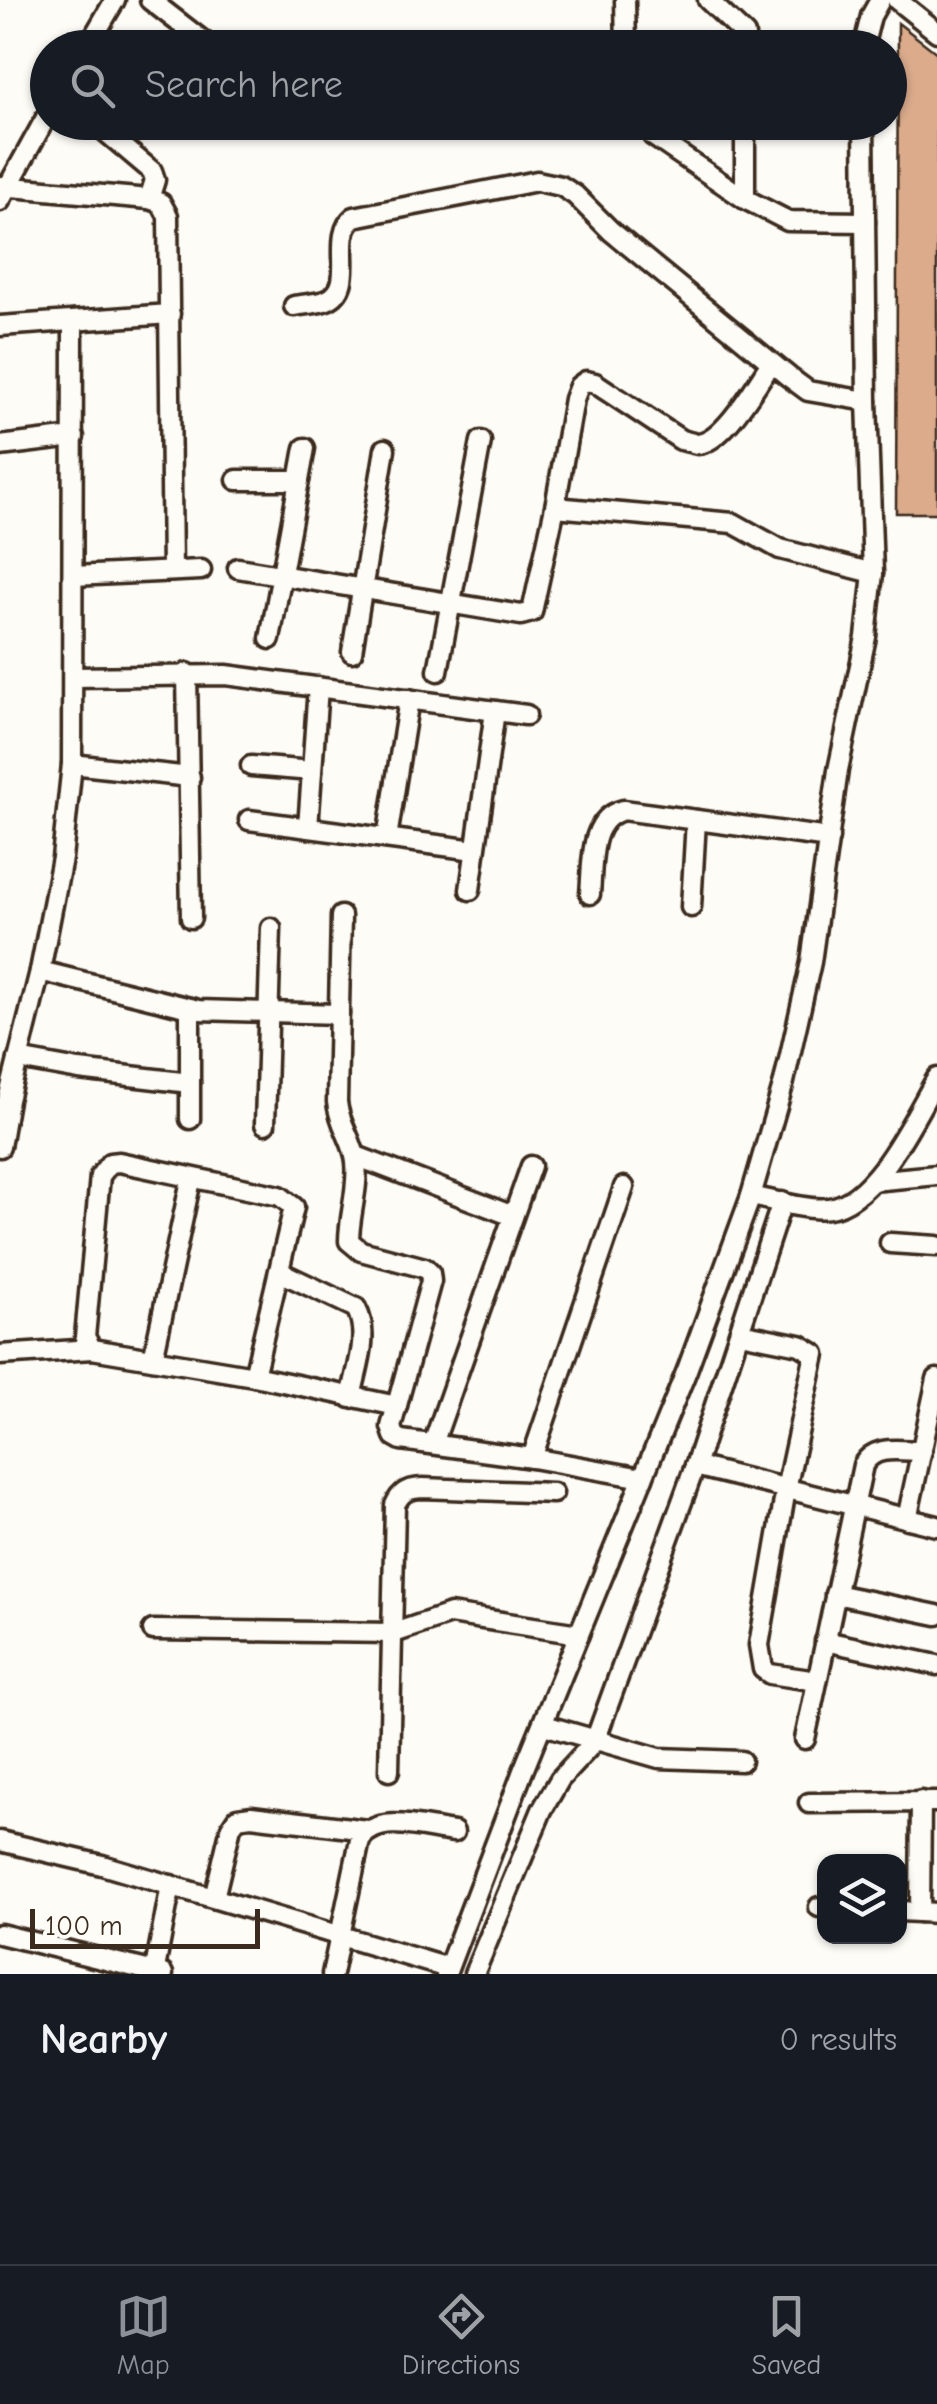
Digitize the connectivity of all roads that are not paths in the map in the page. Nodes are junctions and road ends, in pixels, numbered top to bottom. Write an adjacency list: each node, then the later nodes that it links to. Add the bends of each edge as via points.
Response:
1 (115, 0): 7 (street)
2 (150, 0): 8 (street)
3 (625, 0): 9 (street)
4 (708, 0): 10 (street)
5 (880, 0): 11 (street)
6 (897, 0): 12 (street)
7 (98, 30)
8 (189, 30)
9 (626, 30)
10 (740, 30)
11 (868, 30)
12 (937, 32)
13 (33, 140): 18 (street)
14 (116, 140): 19 (street, via 152,170)
15 (659, 140): 20 (street)
16 (745, 140): 20 (street)
17 (864, 140): 21 (street)
18 (2, 192): 19 (street)
19 (149, 198): 23 (street, via 168,216)
20 (745, 199): 21 (street, via 788,221)
21 (864, 222): 27 (street)
22 (294, 306): 26 (street, via 337,292 345,224 354,217 550,182 575,194 610,231)
23 (170, 314): 24 (street); 38 (street)
24 (73, 321): 25 (street); 28 (street)
25 (0, 326)
26 (771, 363): 27 (street, via 808,390); 35 (street, via 723,430 696,444 595,383 579,386)
27 (867, 401): 39 (street)
28 (74, 436): 30 (street); 41 (street)
29 (481, 441): 43 (street)
30 (0, 446)
31 (305, 448): 34 (street)
32 (385, 449): 42 (street)
33 (236, 480): 34 (street)
34 (298, 480): 40 (street)
35 (556, 507): 39 (street, via 733,523 780,548); 43 (street, via 532,612 521,616)
36 (238, 568): 40 (street)
37 (201, 570): 38 (street)
38 (172, 571): 41 (street)
39 (873, 573): 61 (street)
40 (280, 575): 42 (street); 44 (street)
41 (73, 576): 48 (street)
42 (360, 588): 43 (street); 45 (street)
43 (450, 604): 46 (street)
44 (270, 639)
45 (352, 652)
46 (438, 671)
47 (187, 673): 48 (street); 49 (street); 56 (street)
48 (73, 677): 53 (street)
49 (318, 687): 50 (street); 55 (street)
50 (409, 699): 51 (street); 60 (street)
51 (494, 710): 52 (street); 62 (street)
52 (526, 715)
53 (72, 764): 56 (street); 69 (street)
54 (251, 766): 55 (street)
55 (312, 772): 59 (street)
56 (190, 777): 67 (street)
57 (249, 820): 59 (street)
58 (696, 820): 61 (street); 64 (street, via 623,810 608,814 599,825); 65 (street)
59 (308, 828): 60 (street)
60 (386, 838): 62 (street)
61 (828, 838): 86 (street, via 811,962)
62 (475, 850): 63 (street)
63 (470, 890)
64 (590, 894)
65 (691, 907)
66 (341, 916): 72 (street)
67 (191, 918)
68 (271, 928): 71 (street)
69 (40, 971): 70 (street); 73 (street)
70 (190, 1008): 71 (street); 75 (street)
71 (270, 1012): 72 (street); 78 (street)
72 (339, 1014): 80 (street, via 339,1117)
73 (18, 1060): 75 (street); 76 (street)
74 (937, 1078): 84 (street)
75 (190, 1083): 77 (street)
76 (4, 1097): 79 (street)
77 (190, 1119)
78 (265, 1124)
79 (0, 1147)
80 (356, 1156): 88 (street); 99 (street, via 349,1241 361,1252 424,1268 432,1281)
81 (530, 1166): 88 (street)
82 (937, 1175): 84 (street)
83 (191, 1180): 91 (street, via 289,1201 294,1216); 93 (street, via 119,1162 103,1168 85,1337); 95 (street)
84 (872, 1182): 87 (street, via 828,1208)
85 (624, 1187): 102 (street)
86 (752, 1196): 87 (street); 104 (street)
87 (782, 1202): 92 (street)
88 (513, 1216): 100 (street)
89 (890, 1243): 90 (street)
90 (937, 1246)
91 (280, 1272): 96 (street); 98 (street, via 356,1308 362,1318)
92 (740, 1333): 103 (street); 105 (street, via 815,1354)
93 (92, 1349): 94 (street); 95 (street)
94 (0, 1356)
95 (152, 1359): 96 (street)
96 (254, 1376): 98 (street)
97 (937, 1379): 101 (street)
98 (350, 1398): 99 (street)
99 (397, 1406): 100 (street, via 394,1436)
100 (433, 1444): 102 (street)
101 (922, 1451): 107 (street, via 869,1454); 108 (street)
102 (532, 1458): 104 (street)
103 (695, 1466): 105 (street); 120 (street)
104 (643, 1478): 114 (street)
105 (786, 1489): 107 (street); 117 (street, via 760,1660 770,1674)
106 (554, 1493): 113 (street, via 422,1488 400,1494)
107 (854, 1506): 108 (street); 110 (street)
108 (907, 1519): 109 (street)
109 (937, 1526)
110 (835, 1594): 111 (street); 115 (street)
111 (937, 1615)
112 (153, 1630): 113 (street)
113 (394, 1634): 114 (street, via 450,1614); 122 (street)
114 (579, 1634): 118 (street)
115 (825, 1641): 116 (street); 117 (street)
116 (937, 1665)
117 (817, 1681): 119 (street)
118 (544, 1725): 120 (street); 133 (street)
119 (805, 1739)
120 (595, 1741): 121 (street, via 670,1760); 136 (street, via 542,1810)
121 (741, 1760)
122 (389, 1771)
123 (929, 1801): 124 (street); 130 (street)
124 (809, 1803)
125 (367, 1830): 126 (street, via 390,1824); 129 (street, via 237,1818); 132 (street)
126 (454, 1832)
127 (0, 1841): 128 (street)
128 (171, 1885): 129 (street); 134 (street)
129 (214, 1898): 132 (street)
130 (929, 1912)
131 (0, 1934): 134 (street)
132 (340, 1934): 133 (street); 135 (street)
133 (447, 1971)
134 (157, 1973)
135 (332, 1974)
136 (474, 1974)

